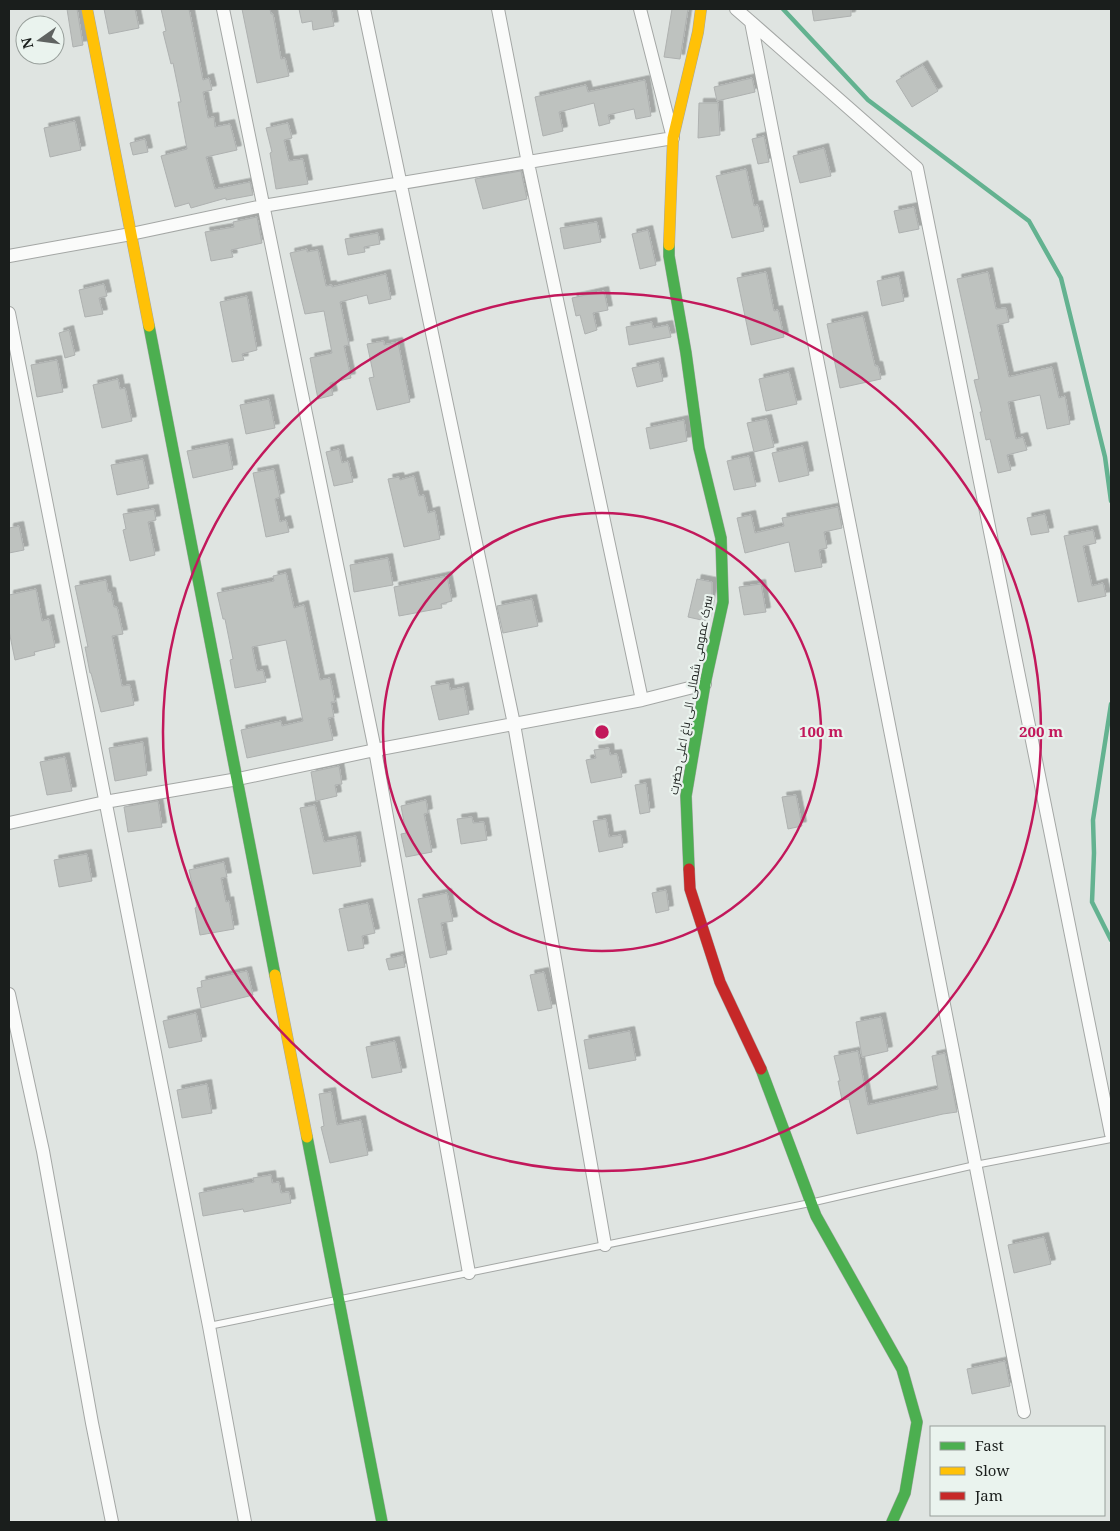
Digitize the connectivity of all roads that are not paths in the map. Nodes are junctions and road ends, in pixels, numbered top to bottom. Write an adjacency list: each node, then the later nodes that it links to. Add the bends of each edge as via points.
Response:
1 (87, 9): 13 (street)
2 (223, 9): 12 (street)
3 (364, 9): 11 (street)
4 (498, 9): 10 (street)
5 (640, 9): 9 (street)
6 (701, 9): 9 (street, سرک عمومی شمالی الی باغ اعلی حضرت)
7 (736, 9): 8 (street)
8 (751, 22): 24 (street, via 917,168); 26 (street)
9 (673, 138): 10 (street); 16 (street, سرک عمومی شمالی الی باغ اعلی حضرت, via 669,256 699,448 722,538 723,602)
10 (528, 163): 11 (street); 17 (street)
11 (400, 182): 12 (street); 18 (street)
12 (263, 206): 13 (street); 19 (street)
13 (131, 234): 14 (street); 20 (street)
14 (9, 256)
15 (9, 313): 21 (street)
16 (705, 684): 17 (street); 27 (street, سرک عمومی شمالی الی باغ اعلی حضرت, via 686,796 690,890 720,982 759,1063)
17 (642, 700): 18 (street)
18 (514, 724): 19 (street); 28 (street)
19 (375, 750): 20 (street); 29 (street)
20 (238, 779): 21 (street); 30 (street)
21 (105, 802): 22 (street); 31 (street)
22 (9, 823)
23 (9, 994): 33 (street, via 43,1151)
24 (1111, 1134)
25 (1111, 1139): 26 (lane)
26 (975, 1165): 27 (lane); 32 (street)
27 (810, 1202): 28 (lane); 36 (street, سرک عمومی شمالی الی باغ اعلی حضرت, via 902,1369 917,1422 905,1493)
28 (605, 1245): 29 (lane)
29 (469, 1273): 30 (lane)
30 (340, 1299): 31 (lane); 35 (street)
31 (209, 1326): 34 (street)
32 (1024, 1412)
33 (112, 1522)
34 (245, 1522)
35 (382, 1522)
36 (892, 1522)

